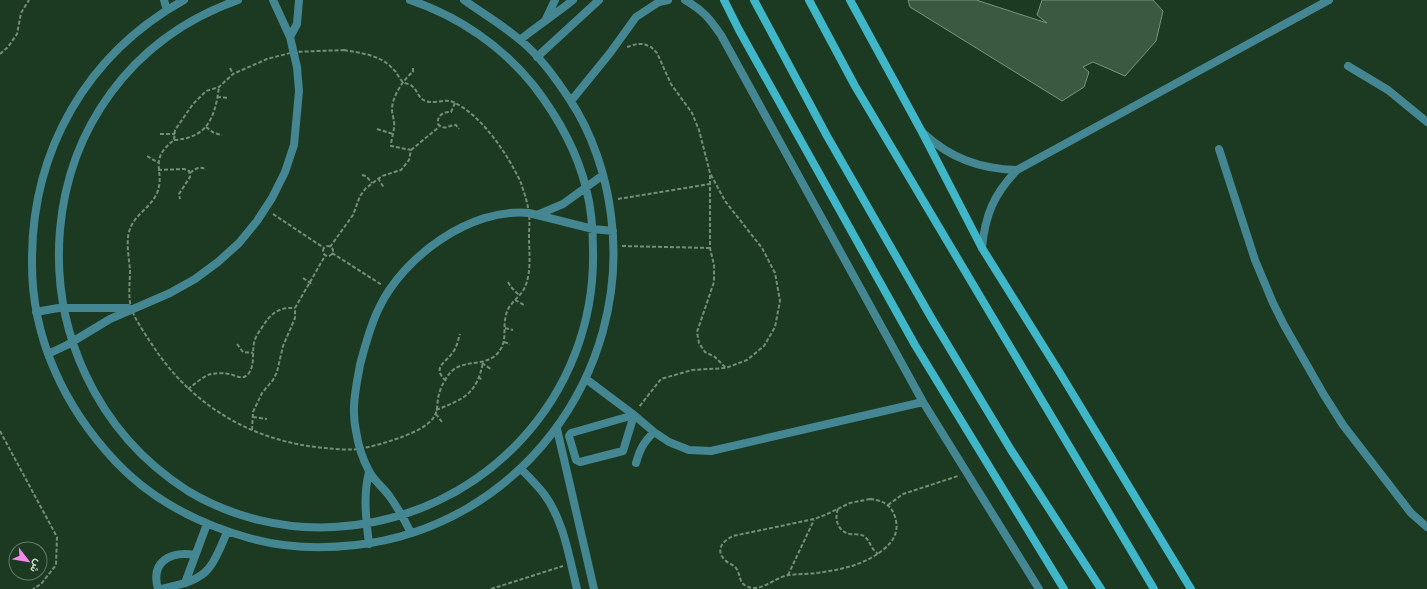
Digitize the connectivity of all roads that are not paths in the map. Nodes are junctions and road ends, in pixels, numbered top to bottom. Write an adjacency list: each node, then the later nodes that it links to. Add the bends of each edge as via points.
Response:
1 (164, 0): 18 (street)
2 (184, 0): 18 (street)
3 (238, 0): 35 (street, via 198,17 169,35 118,81 97,109 80,139 67,171 58,205 53,274)
4 (273, 0): 20 (street)
5 (299, 0): 20 (street, via 297,24)
6 (410, 0): 30 (street, via 426,5 480,35 526,77 546,101 562,128)
7 (464, 0): 21 (street)
8 (555, 0): 19 (street)
9 (573, 0): 19 (street)
10 (599, 0): 22 (street)
11 (668, 0): 24 (street, via 659,2 636,17)
12 (685, 0): 42 (street, via 709,17 721,36)
13 (724, 0): 62 (main road, via 914,345)
14 (754, 0): 63 (main road, via 827,136 932,319 1011,450)
15 (809, 0): 64 (main road, via 855,86)
16 (850, 0): 26 (main road)
17 (1329, 0): 28 (street)
18 (167, 10): 37 (street, via 122,44 97,71 76,100 59,132 44,172 32,236)
19 (546, 19): 21 (street)
20 (290, 37): 36 (street, via 297,66 299,91 294,145 285,172 265,208 239,243 218,262 170,293)
21 (520, 40): 22 (street)
22 (537, 57): 24 (street)
23 (1348, 66): 25 (street, via 1388,90)
24 (571, 101): 29 (street, via 595,149)
25 (1427, 122)
26 (922, 132): 28 (street, via 934,143 960,159 988,168); 34 (main road)
27 (1219, 149): 52 (street, via 1255,260 1284,324 1343,425 1411,513)
28 (1017, 170): 34 (street, via 1004,183 988,213)
29 (603, 175): 30 (street); 33 (street)
30 (586, 187): 31 (street, via 563,204); 32 (street)
31 (538, 215): 32 (street); 48 (street, via 520,212 495,216 448,235 408,266 389,290 369,331 353,410 356,430)
32 (593, 229): 33 (street); 49 (street, via 594,264 583,331 572,363 538,421 491,469 445,498)
33 (613, 231): 41 (street, via 613,280 608,314 599,347)
34 (982, 248): 65 (main road)
35 (58, 308): 36 (street); 37 (street); 38 (street)
36 (131, 308): 39 (street)
37 (36, 312): 40 (street)
38 (61, 326)
39 (66, 342): 40 (street); 51 (street, via 80,376 97,406 118,434 142,459 169,480 199,498 230,512 270,522 298,527 332,528)
40 (48, 354): 50 (street, via 62,388 79,417 122,469 148,491)
41 (586, 379): 43 (street); 44 (street, via 573,405)
42 (923, 402): 45 (street, via 711,451 689,450 669,442); 61 (street)
43 (634, 415): 43 (street, via 623,451 580,462 576,460 569,436 571,432); 45 (street)
44 (556, 429): 47 (street); 60 (street)
45 (654, 432): 46 (street, via 639,450)
46 (636, 463)
47 (521, 469): 54 (street, via 470,507); 59 (street, via 544,495 562,528)
48 (369, 472): 49 (street); 51 (street, via 366,484)
49 (402, 516): 51 (street); 54 (street)
50 (207, 524): 53 (street); 56 (street)
51 (367, 524): 55 (street)
52 (1427, 527)
53 (228, 532): 55 (street, via 262,542 298,547 334,548); 57 (street, via 208,569)
54 (411, 534): 55 (street)
55 (369, 544)
56 (195, 555): 57 (street); 58 (street, via 181,553 167,557 156,575)
57 (185, 583): 58 (street)
58 (159, 589)
59 (577, 589)
60 (594, 589)
61 (1039, 589)
62 (1064, 589)
63 (1100, 589)
64 (1154, 589)
65 (1191, 589)

